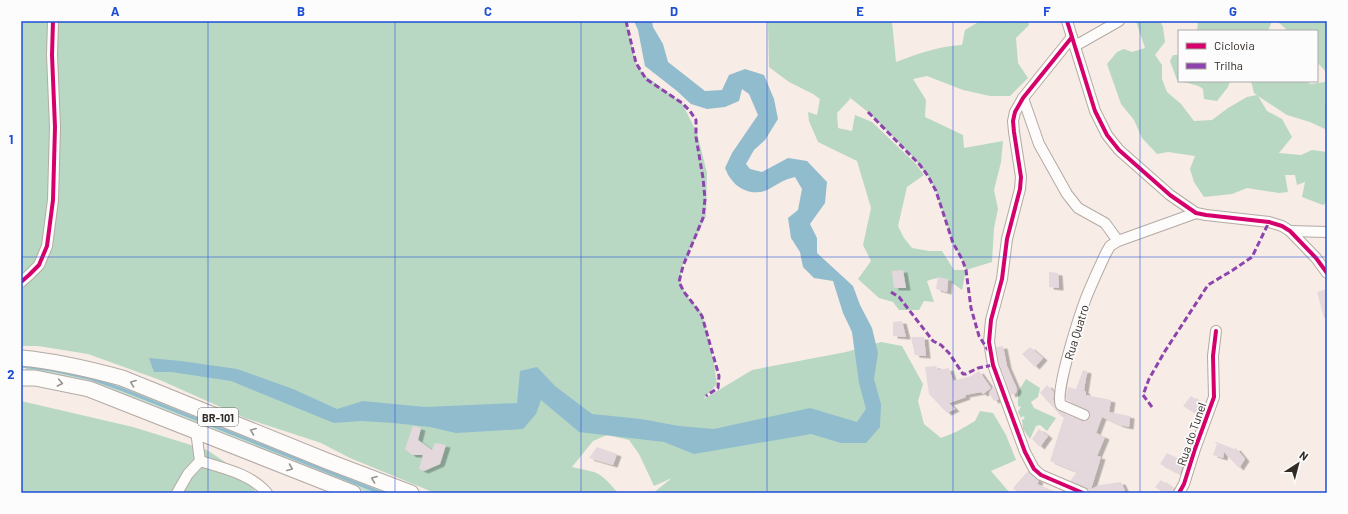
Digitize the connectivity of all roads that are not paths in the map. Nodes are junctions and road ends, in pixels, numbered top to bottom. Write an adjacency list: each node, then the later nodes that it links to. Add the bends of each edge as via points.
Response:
1 (53, 21): 11 (street, via 53,200 47,246 39,265)
2 (1066, 21): 4 (street)
3 (1119, 21): 4 (street)
4 (1073, 42): 5 (street); 6 (street, via 1095,111 1107,135 1119,150 1170,195)
5 (1022, 98): 9 (street, via 1039,144 1067,194 1078,208 1105,223); 18 (street, via 1013,121 1021,177 1020,189 1007,239 989,342 993,365 1029,460 1038,473)
6 (1196, 213): 7 (street, via 1269,222); 9 (street, Rua Quatro)
7 (1290, 230): 8 (street); 10 (street)
8 (1327, 232)
9 (1118, 241): 15 (street, Rua Quatro, via 1110,246 1106,253 1086,299 1063,374 1059,402 1064,408)
10 (1327, 273)
11 (21, 282)
12 (1216, 331): 24 (street, Rua do Tunel, via 1214,397)
13 (21, 358): 22 (highway, BR-101, one-way to 13, via 122,378 63,364)
14 (21, 378): 16 (highway, BR-101, one-way to 16, via 34,378 88,389)
15 (1084, 415)
16 (196, 431): 17 (street); 21 (highway, BR-101, one-way to 21)
17 (200, 461): 19 (street, via 188,474); 20 (street, via 245,476)
18 (1065, 486): 23 (street)
19 (177, 493)
20 (267, 493)
21 (353, 493)
22 (411, 493)
23 (1083, 493)
24 (1179, 493)

